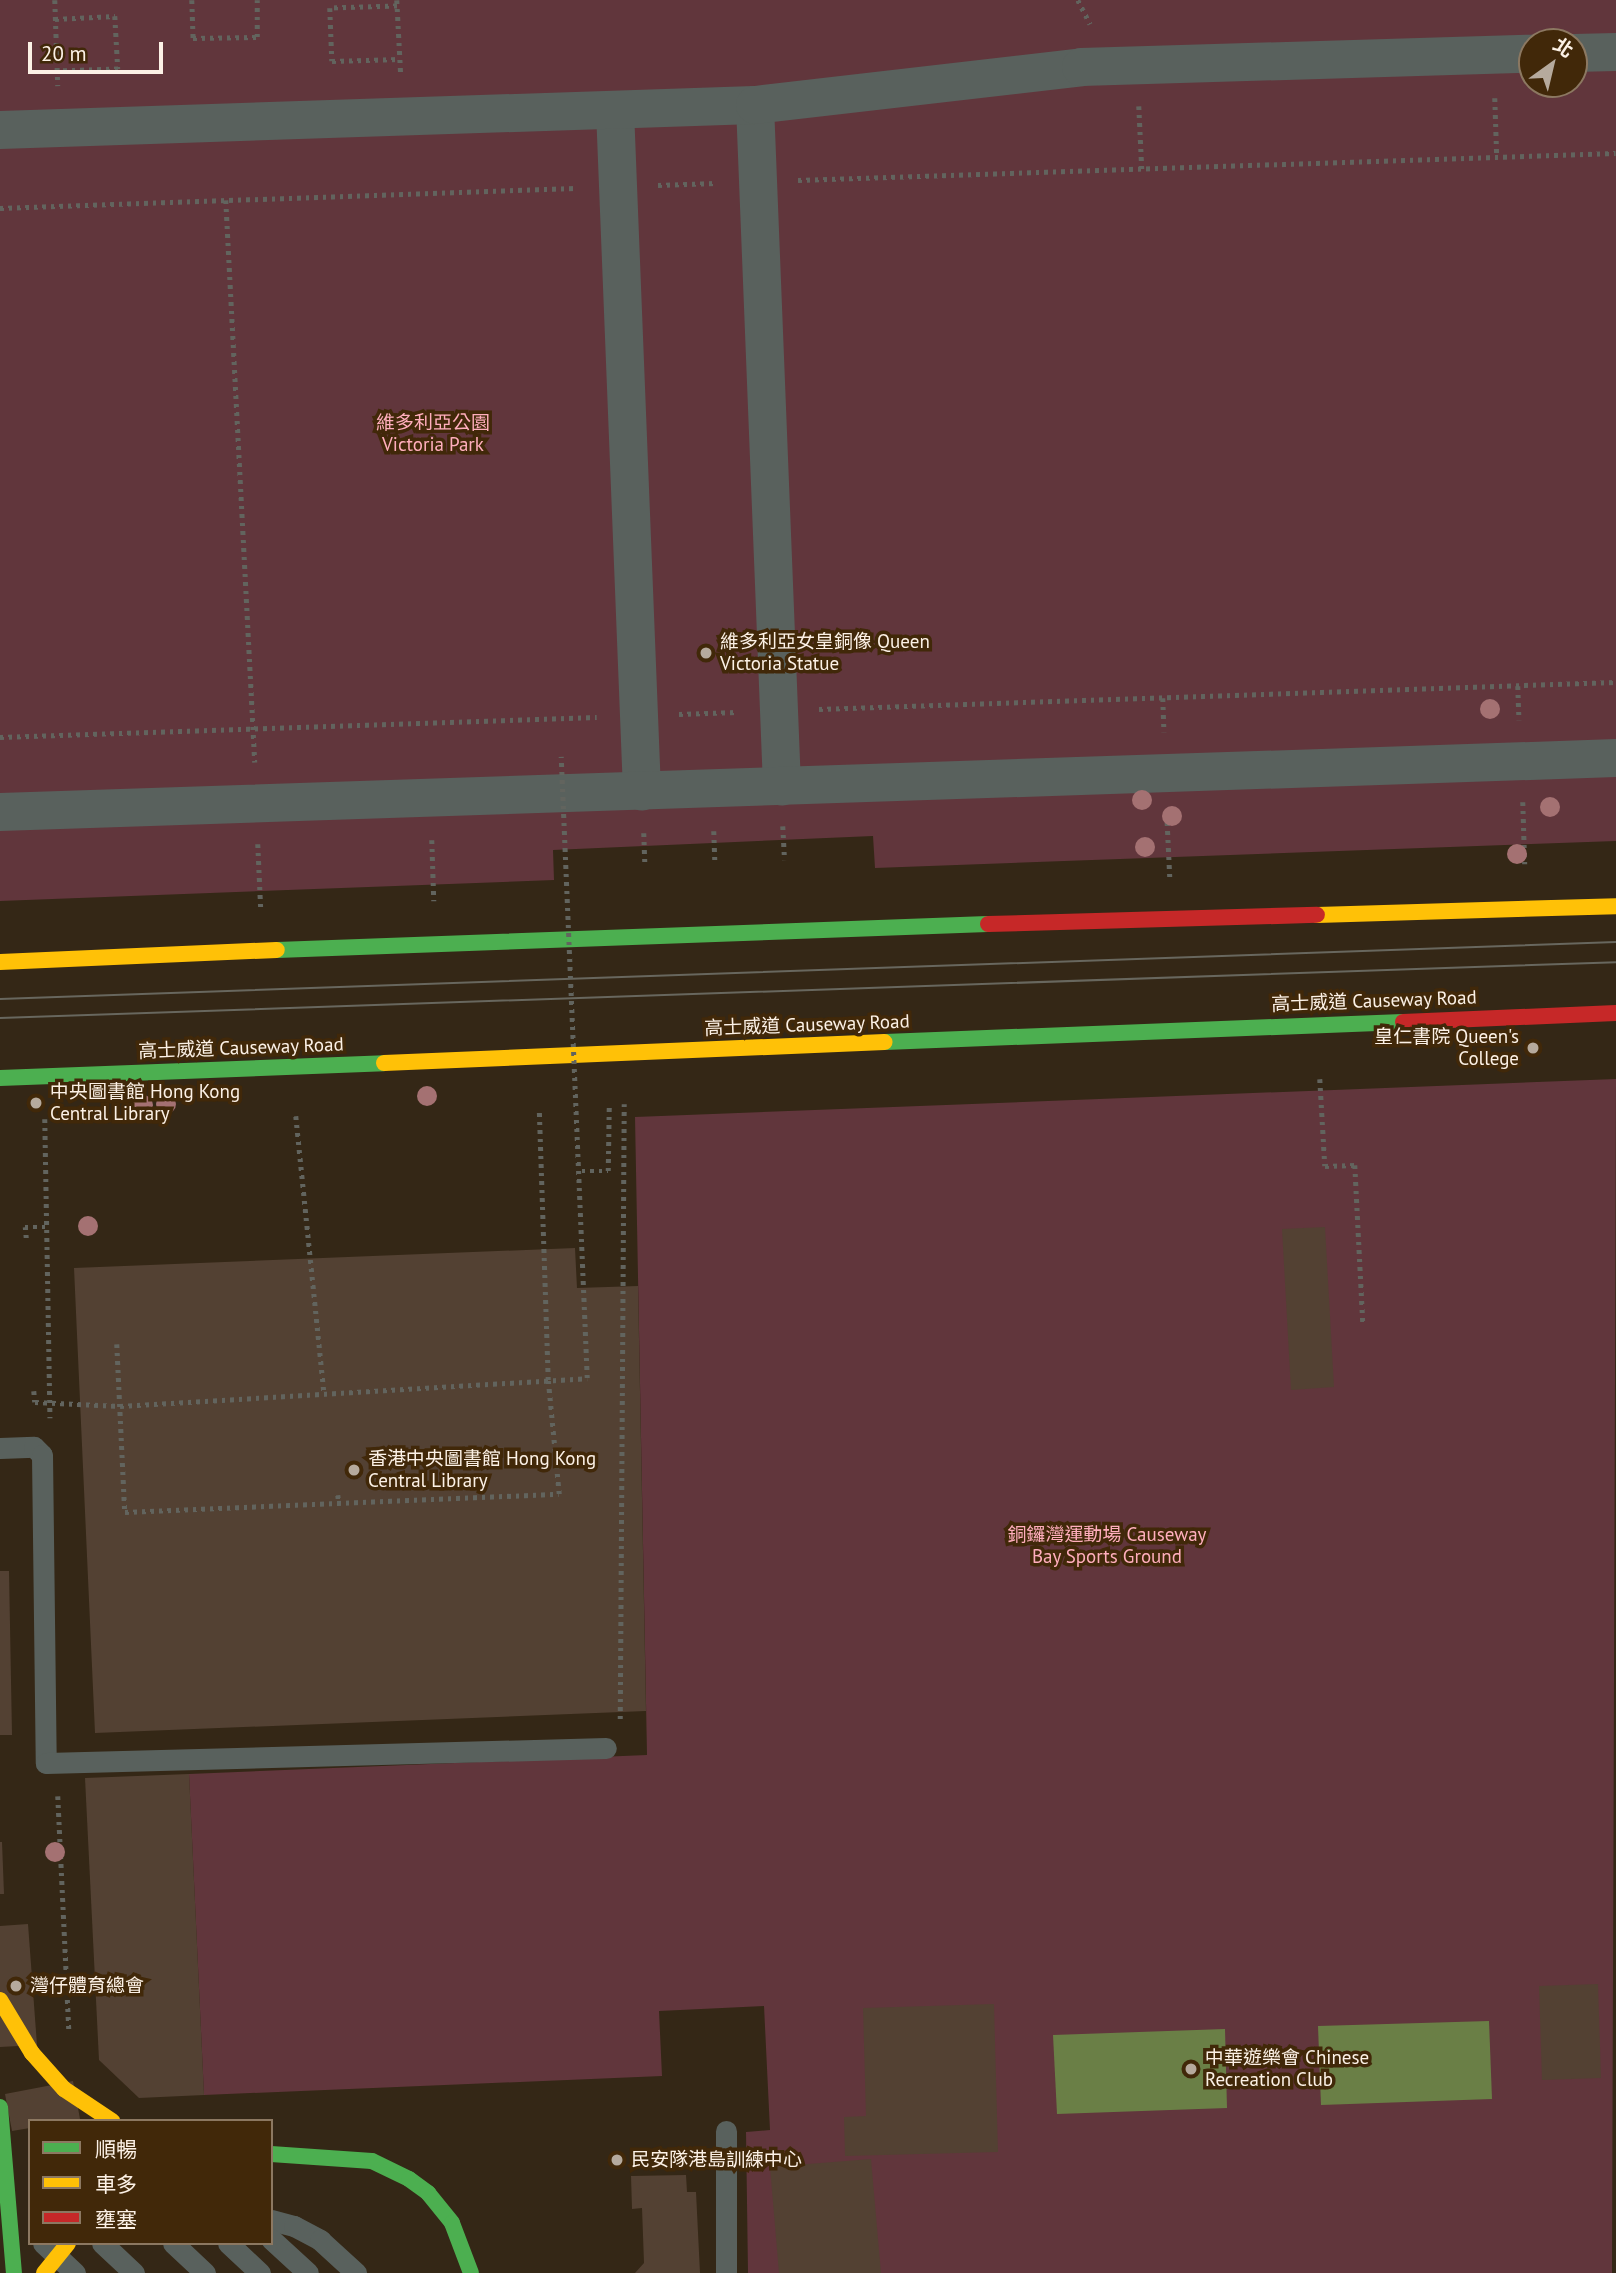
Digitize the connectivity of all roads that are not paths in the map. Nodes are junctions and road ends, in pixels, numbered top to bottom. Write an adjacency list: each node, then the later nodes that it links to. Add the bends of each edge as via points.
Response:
1 (1616, 52): 2 (street)
2 (1588, 53)
3 (1518, 55): 4 (street, via 1117,66)
4 (755, 105): 5 (street); 8 (street)
5 (615, 110): 6 (street); 9 (street)
6 (0, 130)
7 (1616, 758): 8 (street)
8 (782, 786): 9 (street)
9 (642, 791): 10 (street)
10 (0, 812)
11 (1616, 906): 12 (main road, via 718,932)
12 (0, 962)
13 (1616, 1013): 14 (main road, 高士威道 Causeway Road)
14 (0, 1078)
15 (0, 1448): 16 (lane, via 34,1447 42,1455 46,1763)
16 (606, 1748)
17 (0, 2000): 19 (main road, bridge, via 32,2053 64,2089)
18 (0, 2107): 33 (main road, bridge)
19 (109, 2119)
20 (726, 2131): 42 (lane)
21 (273, 2154): 41 (main road, via 372,2161 409,2179 441,2207 466,2252)
22 (0, 2190): 23 (lane)
23 (28, 2202)
24 (0, 2203): 26 (lane)
25 (273, 2220): 40 (lane, via 294,2225 320,2240)
26 (28, 2229)
27 (273, 2241): 39 (lane)
28 (45, 2245): 35 (lane)
29 (66, 2245): 34 (main road, bridge)
30 (104, 2245): 36 (lane)
31 (175, 2245): 37 (lane)
32 (230, 2245): 38 (lane)
33 (14, 2273)
34 (44, 2273)
35 (75, 2273)
36 (134, 2273)
37 (205, 2273)
38 (260, 2273)
39 (308, 2273)
40 (356, 2273)
41 (471, 2273)
42 (726, 2273)

